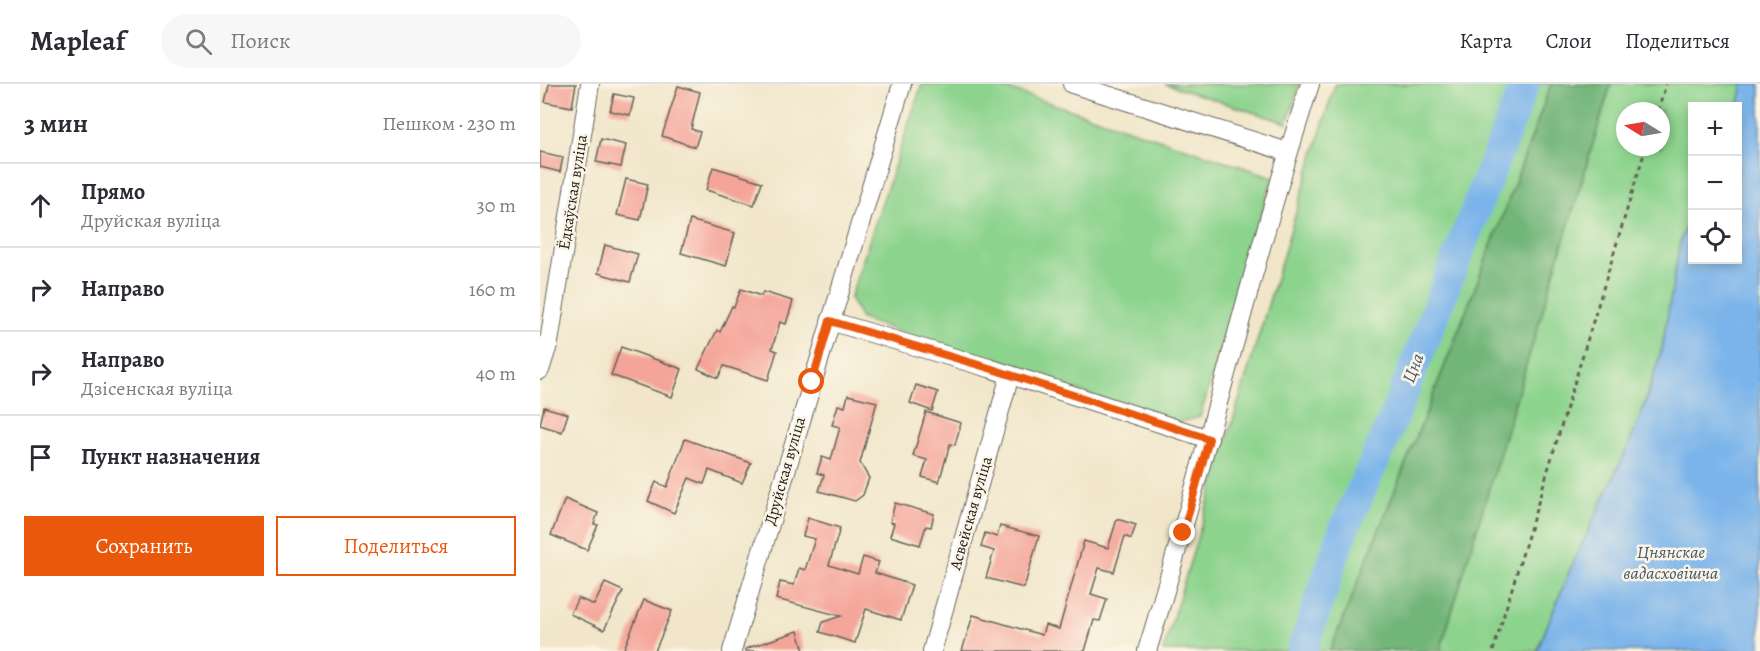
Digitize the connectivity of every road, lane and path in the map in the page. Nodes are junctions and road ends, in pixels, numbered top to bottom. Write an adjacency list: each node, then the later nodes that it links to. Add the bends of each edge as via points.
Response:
1 (590, 84): 11 (street, Ёдкаўская вуліца, via 549,342)
2 (902, 84): 10 (street, Друйская вуліца)
3 (1072, 84): 6 (street)
4 (1310, 84): 8 (street)
5 (1666, 84): 7 (path)
6 (1097, 88): 8 (street)
7 (1661, 102)
8 (1288, 152): 13 (street)
9 (1643, 156): 17 (path)
10 (830, 321): 12 (street); 14 (street, Друйская вуліца)
11 (540, 370)
12 (1010, 375): 13 (street); 15 (street, Асвейская вуліца)
13 (1209, 439): 16 (street)
14 (732, 651)
15 (932, 651)
16 (1147, 651)
17 (1493, 651)

